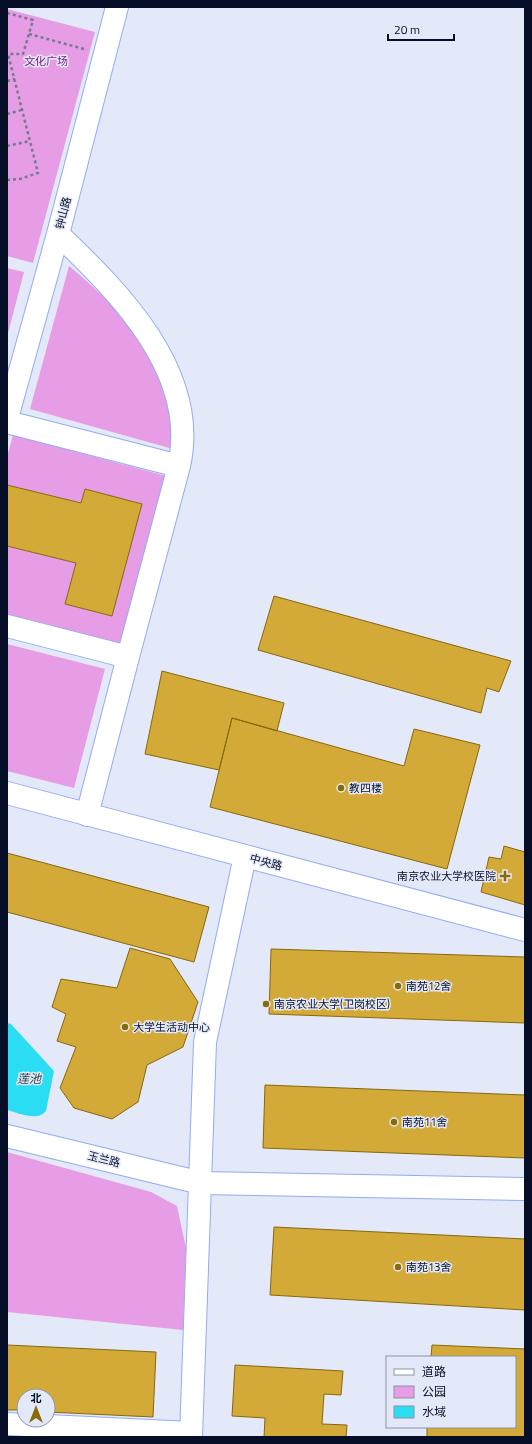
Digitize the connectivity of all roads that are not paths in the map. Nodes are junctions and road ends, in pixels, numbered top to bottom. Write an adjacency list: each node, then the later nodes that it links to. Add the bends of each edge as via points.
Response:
1 (117, 7): 2 (lane, 钟山路)
2 (58, 234): 3 (lane, 钟山路); 5 (lane, via 92,266 118,296 141,325 158,353 178,396 183,429)
3 (7, 418)
4 (7, 422): 5 (lane)
5 (179, 466): 7 (lane)
6 (7, 626): 7 (lane)
7 (128, 657): 9 (lane)
8 (7, 793): 9 (lane, 中央路)
9 (87, 815): 10 (lane, 中央路)
10 (245, 856): 11 (lane, 中央路); 13 (lane, via 205,1042)
11 (525, 930)
12 (7, 1136): 13 (lane, 玉兰路)
13 (201, 1183): 14 (lane, 玉兰路); 16 (lane)
14 (525, 1189)
15 (7, 1424): 16 (lane)
16 (191, 1435)

